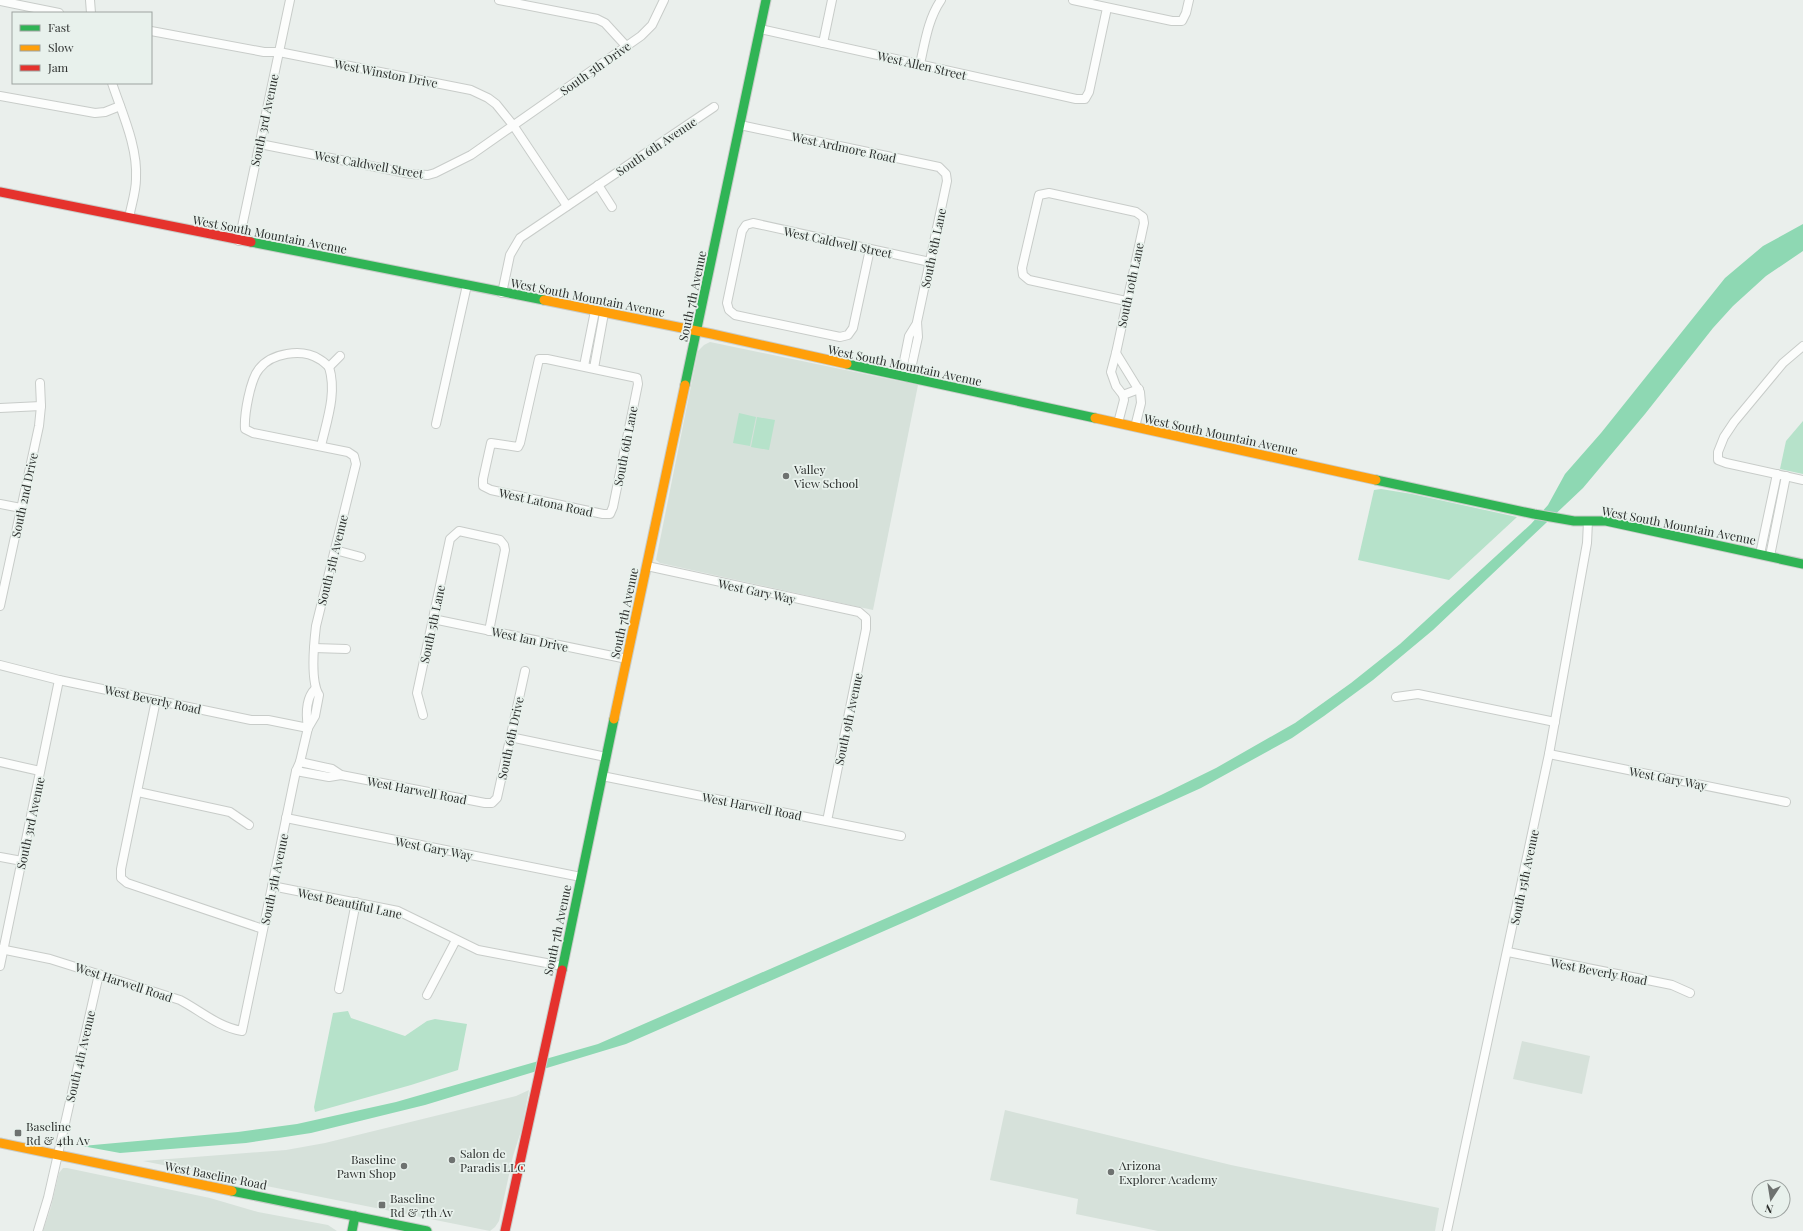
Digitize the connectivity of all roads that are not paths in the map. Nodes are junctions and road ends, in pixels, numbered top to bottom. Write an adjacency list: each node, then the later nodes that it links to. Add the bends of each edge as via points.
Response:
1 (90, 0): 13 (street)
2 (290, 0): 18 (street, South 3rd Avenue)
3 (499, 0): 17 (street, via 597,19 605,23)
4 (664, 0): 17 (street, South 5th Drive, via 652,25)
5 (766, 0): 14 (street, South 7th Avenue)
6 (832, 0): 16 (street)
7 (941, 0): 19 (street, via 935,8 928,28)
8 (1073, 0): 11 (street)
9 (1189, 0): 11 (street, via 1182,21)
10 (0, 1): 12 (street)
11 (1107, 8): 19 (street, West Allen Street, via 1089,92 1085,99)
12 (54, 12)
13 (91, 12)
14 (760, 29): 16 (street, West Allen Street); 25 (street, South 7th Avenue)
15 (152, 31): 18 (street, West Winston Drive, via 264,52)
16 (823, 43): 19 (street, West Allen Street)
17 (627, 47): 24 (street, South 5th Drive)
18 (279, 52): 24 (street, West Winston Drive, via 471,90 496,104); 26 (street, South 3rd Avenue)
19 (920, 64)
20 (112, 84): 22 (street)
21 (0, 96): 22 (street, via 95,114)
22 (120, 106): 32 (street, via 131,140 136,170)
23 (714, 107): 28 (street, South 6th Avenue)
24 (513, 125): 26 (street, West Caldwell Street, via 471,155 428,175 411,174); 30 (street, West Winston Drive)
25 (740, 125): 27 (street, West Ardmore Road, via 939,168); 41 (street, South 7th Avenue)
26 (260, 144): 33 (street, South 3rd Avenue)
27 (946, 174): 35 (street, South 8th Lane, via 947,181)
28 (598, 185): 30 (street, South 6th Avenue); 31 (street)
29 (0, 192): 32 (street, West South Mountain Avenue)
30 (567, 206): 37 (street, South 6th Avenue, via 517,242 510,254)
31 (612, 207)
32 (129, 218): 33 (street, West South Mountain Avenue)
33 (239, 241): 36 (street, West South Mountain Avenue)
34 (870, 249): 34 (street, West Caldwell Street, via 853,328 848,335 840,337 735,315 728,310 727,303 742,231 746,225 753,223); 35 (street, West Caldwell Street)
35 (930, 262): 50 (street, South 8th Lane, via 917,322 910,336 912,344)
36 (467, 285): 37 (street, West South Mountain Avenue); 57 (street)
37 (502, 293): 39 (street, West South Mountain Avenue)
38 (1126, 301): 38 (street, South 10th Lane, via 1144,223 1143,217 1136,212 1049,193 1042,194 1038,198 1022,268 1023,275 1029,280); 45 (street, South 10th Lane)
39 (595, 311): 40 (street, West South Mountain Avenue); 42 (street)
40 (604, 313): 41 (street, West South Mountain Avenue); 43 (street)
41 (697, 331): 50 (street, West South Mountain Avenue); 74 (street, South 7th Avenue)
42 (588, 345): 43 (street); 47 (street)
43 (598, 346): 49 (street)
44 (1803, 346): 60 (street, via 1783,363 1734,422 1718,452 1718,460 1726,464)
45 (1116, 353): 52 (street); 53 (street, South 10th Lane, via 1111,372 1116,386)
46 (340, 356): 48 (street)
47 (584, 366): 49 (street); 65 (street, West Latona Road, via 539,359 520,443 518,447 491,443 483,486 490,490)
48 (329, 367): 59 (street, via 332,376 332,396); 59 (street, via 319,358 298,354 286,354 264,363 254,377 244,421 245,429 253,432)
49 (594, 368): 65 (street, South 6th Lane, via 637,378 638,384)
50 (905, 377): 56 (street, West South Mountain Avenue)
51 (40, 383): 54 (street, South 2nd Drive)
52 (1139, 389): 53 (street); 58 (street, via 1141,397)
53 (1123, 395): 56 (street)
54 (41, 406): 55 (street); 64 (street, South 2nd Drive)
55 (0, 408)
56 (1118, 423): 58 (street, West South Mountain Avenue)
57 (436, 424)
58 (1135, 427): 67 (street, West South Mountain Avenue, via 1553,518)
59 (321, 446): 69 (street, South 5th Avenue, via 348,452 354,456 356,464)
60 (1777, 474): 61 (street); 66 (street)
61 (1786, 476): 62 (street); 68 (street)
62 (1803, 480)
63 (0, 504): 64 (street)
64 (21, 508): 75 (street, South 2nd Drive)
65 (610, 514)
66 (1767, 520): 68 (street); 70 (street)
67 (1588, 521): 70 (street, West South Mountain Avenue, via 1606,521); 92 (street, South 15th Avenue, via 1587,543)
68 (1777, 522): 71 (street)
69 (334, 550): 72 (street); 80 (street, South 5th Avenue, via 316,626)
70 (1760, 554): 71 (street, West South Mountain Avenue)
71 (1770, 556): 73 (street, West South Mountain Avenue)
72 (361, 557)
73 (1803, 564)
74 (647, 566): 77 (street, West Gary Way, via 859,612); 82 (street, South 7th Avenue)
75 (2, 588): 76 (street, South 2nd Drive)
76 (0, 606)
77 (866, 618): 109 (street, South 9th Avenue, via 866,629)
78 (433, 619): 79 (street, West Ian Drive); 79 (street, South 5th Lane, via 450,538 458,531 500,540 505,550); 91 (street, South 5th Lane, via 417,693)
79 (489, 631): 82 (street, West Ian Drive)
80 (314, 648): 81 (street); 86 (street, South 5th Avenue)
81 (346, 649)
82 (627, 659): 96 (street, South 7th Avenue)
83 (0, 665): 85 (street, West Beverly Road)
84 (525, 671): 94 (street, South 6th Drive)
85 (59, 680): 88 (street, West Beverly Road); 100 (street, South 3rd Avenue)
86 (315, 689): 89 (street, South 5th Avenue, via 310,694); 90 (street, South 5th Avenue, via 319,695)
87 (1396, 697): 92 (street, via 1418,694)
88 (156, 700): 93 (street, West Beverly Road, via 251,720 268,720); 105 (street)
89 (308, 702): 90 (street); 93 (street, South 5th Avenue)
90 (317, 704): 93 (street, South 5th Avenue, via 315,716)
91 (423, 715)
92 (1555, 722): 95 (street, South 15th Avenue)
93 (308, 728): 98 (street, South 5th Avenue)
94 (510, 737): 96 (street); 107 (street, South 6th Drive, via 497,798)
95 (1549, 754): 106 (street, West Gary Way); 120 (street, South 15th Avenue)
96 (606, 757): 104 (street, South 7th Avenue)
97 (0, 762): 100 (street)
98 (300, 762): 99 (street, West Harwell Road); 101 (street, South 5th Avenue)
99 (321, 766): 102 (street, West Harwell Road); 103 (street)
100 (40, 771): 113 (street, South 3rd Avenue)
101 (296, 771): 103 (street, West Harwell Road); 108 (street, South 5th Avenue)
102 (341, 774): 103 (street, West Harwell Road, via 329,777); 107 (street, West Harwell Road)
103 (319, 775)
104 (602, 776): 109 (street, West Harwell Road); 114 (street, South 7th Avenue)
105 (138, 792): 110 (street, via 230,812); 117 (street, via 121,878 127,883)
106 (1786, 802)
107 (492, 803)
108 (286, 818): 114 (street, West Gary Way); 115 (street, South 5th Avenue)
109 (827, 821): 111 (street, West Harwell Road)
110 (249, 825)
111 (901, 836)
112 (0, 857): 113 (street)
113 (22, 862): 119 (street, South 3rd Avenue)
114 (581, 877): 122 (street, South 7th Avenue)
115 (272, 886): 116 (street, West Beautiful Lane); 117 (street, South 5th Avenue)
116 (356, 902): 118 (street, West Beautiful Lane, via 406,914); 124 (street)
117 (263, 929): 127 (street, South 5th Avenue)
118 (456, 940): 122 (street, West Beautiful Lane, via 478,950); 126 (street)
119 (2, 949): 121 (street, South 3rd Avenue); 123 (street, West Harwell Road, via 50,959)
120 (1508, 952): 125 (street, West Beverly Road, via 1672,986); 135 (street, South 15th Avenue)
121 (0, 966)
122 (562, 966): 134 (street, South 7th Avenue)
123 (99, 974): 127 (street, West Harwell Road, via 180,1000 215,1022); 129 (street, South 4th Avenue)
124 (338, 989)
125 (1690, 993)
126 (428, 995)
127 (242, 1031)
128 (0, 1143): 129 (street, West Baseline Road)
129 (57, 1155): 130 (street, West Baseline Road); 131 (street, South 4th Avenue)
130 (355, 1216): 132 (street); 133 (street, West Baseline Road)
131 (38, 1231)
132 (352, 1231)
133 (427, 1231)
134 (505, 1231)
135 (1447, 1231)

